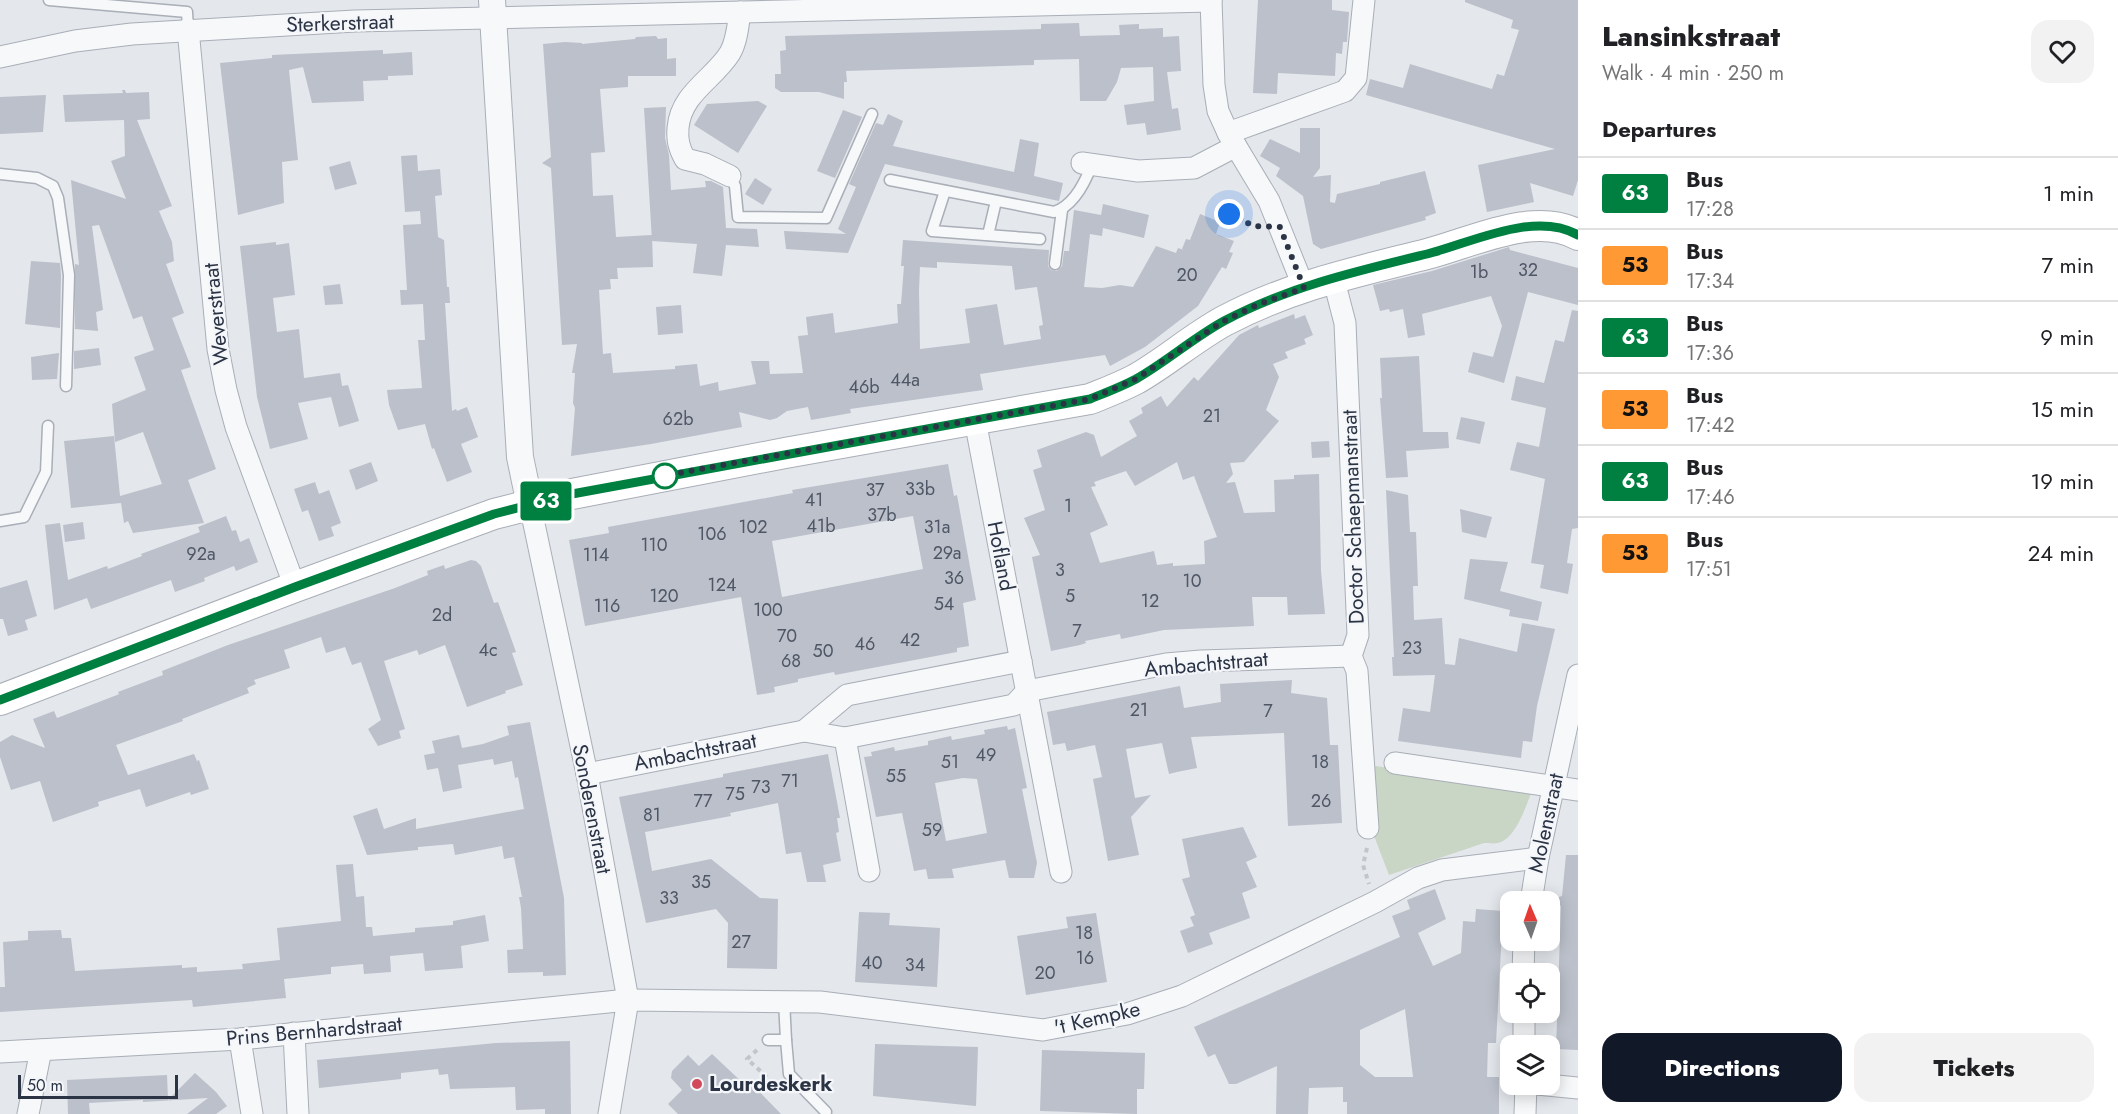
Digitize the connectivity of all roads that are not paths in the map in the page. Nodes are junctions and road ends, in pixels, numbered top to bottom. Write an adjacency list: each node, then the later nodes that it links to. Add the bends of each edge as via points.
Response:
1 (49, 0): 6 (lane, via 187,12)
2 (1364, 0): 9 (street, via 1356,78 1345,92)
3 (1211, 1): 5 (street, Sterkerstraat); 9 (street, via 1214,85 1218,111)
4 (492, 9): 5 (street, Sterkerstraat); 6 (street, Sterkerstraat); 26 (street, via 520,458)
5 (740, 12): 12 (street, via 732,51 689,98 679,120 678,140 686,159)
6 (188, 29): 7 (street, Sterkerstraat, via 75,41); 28 (street, Weverstraat, via 218,349 236,427)
7 (0, 57)
8 (872, 114): 12 (lane, via 826,218 738,217)
9 (1232, 140): 10 (street, via 1194,168 1138,171); 22 (street, via 1269,201)
10 (1087, 163): 16 (lane, via 1087,179)
11 (0, 174): 23 (lane, via 37,178 53,186 58,198 69,275)
12 (730, 176)
13 (890, 180): 14 (lane)
14 (945, 191): 15 (lane); 17 (lane, via 932,231)
15 (996, 201): 16 (lane, via 1054,212); 17 (lane)
16 (1062, 210): 20 (lane)
17 (988, 235): 19 (lane)
18 (1578, 235): 21 (main road, via 1556,228 1504,230)
19 (1040, 239)
20 (1055, 264)
21 (1334, 277): 22 (main road); 29 (street, Doctor Schaepmanstraat, via 1345,323 1358,635)
22 (1304, 288): 24 (main road, via 1222,322 1136,379 1090,399)
23 (66, 386)
24 (975, 420): 26 (main road, via 617,485); 30 (street, Hofland)
25 (48, 426): 27 (lane, via 46,472 24,517)
26 (530, 505): 28 (main road, via 494,514); 37 (street, Sonderenstraat)
27 (0, 521)
28 (295, 587): 33 (main road)
29 (1351, 656): 32 (street, Ambachtstraat, via 1166,664); 40 (street, Doctor Schaepmanstraat, via 1357,671)
30 (1021, 661): 32 (street, Hofland); 34 (street, Ambachtstraat, via 848,695)
31 (1578, 675): 38 (street, Molenstraat)
32 (1027, 691): 35 (street, Ambachtstraat, via 1014,705); 43 (street)
33 (0, 700)
34 (804, 731): 35 (street, Ambachtstraat); 37 (street, Ambachtstraat)
35 (845, 738): 42 (street)
36 (1395, 764): 38 (street)
37 (586, 774): 45 (street, Sonderenstraat)
38 (1554, 786): 39 (street); 41 (street, Molenstraat)
39 (1578, 790)
40 (1368, 828)
41 (1538, 858): 44 (street, Molenstraat); 46 (street, 't Kempke, via 1442,870 1418,878 1182,996 1127,1014 1043,1030)
42 (869, 871)
43 (1061, 872)
44 (1532, 891)
45 (627, 1000): 46 (street, 't Kempke); 47 (street, Prins Bernhardstraat); 60 (street, Sonderenstraat)
46 (784, 1000): 49 (lane)
47 (294, 1033): 48 (street, Prins Bernhardstraat); 59 (street)
48 (240, 1039): 51 (street, Prins Bernhardstraat); 58 (street)
49 (786, 1040): 50 (lane); 56 (lane, via 789,1074)
50 (768, 1041)
51 (41, 1050): 52 (street, Prins Bernhardstraat); 57 (street)
52 (0, 1052)
53 (1560, 1086): 54 (street)
54 (1578, 1088)
55 (1526, 1095): 61 (street)
56 (826, 1112)
57 (28, 1114)
58 (252, 1114)
59 (298, 1114)
60 (609, 1114)
61 (1525, 1114)

